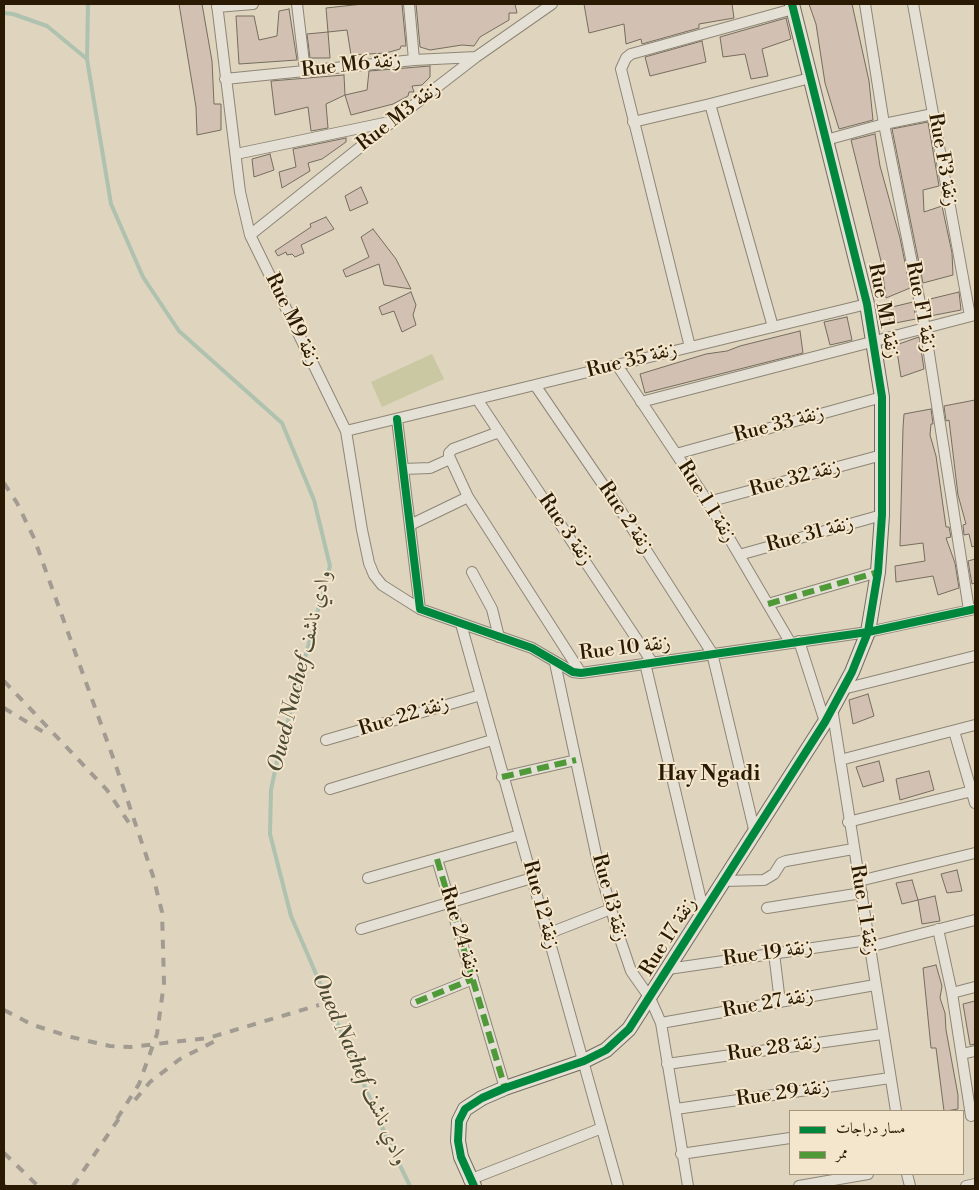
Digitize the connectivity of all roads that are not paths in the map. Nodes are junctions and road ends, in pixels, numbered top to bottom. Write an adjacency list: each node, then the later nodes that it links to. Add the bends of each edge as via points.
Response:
1 (253, 4): 7 (street)
2 (297, 4): 11 (street)
3 (410, 4): 10 (street)
4 (552, 4): 9 (street, Rue M3 زنقة)
5 (865, 4): 18 (street, Rue F1 زنقة)
6 (913, 4): 15 (street, Rue F3 زنقة)
7 (217, 5): 13 (street, Rue M9 زنقة)
8 (793, 6): 12 (street, Rue M1 زنقة); 17 (street, via 631,54 621,69)
9 (476, 57): 10 (street, Rue M6 زنقة); 16 (street, Rue M3 زنقة)
10 (414, 60): 11 (street, Rue M6 زنقة)
11 (304, 71): 13 (street, Rue M6 زنقة)
12 (810, 78): 14 (street); 19 (street, Rue M1 زنقة)
13 (225, 79): 20 (street, Rue M9 زنقة)
14 (710, 104): 17 (street); 24 (street)
15 (933, 114): 18 (street); 23 (street, Rue F3 زنقة)
16 (393, 121): 20 (street); 21 (street, Rue M3 زنقة)
17 (633, 122): 27 (street)
18 (884, 124): 19 (street); 25 (street, Rue F1 زنقة)
19 (826, 140): 22 (street, Rue M1 زنقة)
20 (236, 154): 21 (street, Rue M9 زنقة, via 240,192)
21 (250, 235): 34 (street, Rue M9 زنقة)
22 (867, 304): 24 (street, Rue 35 زنقة); 26 (street, Rue M1 زنقة)
23 (973, 315): 25 (street, Rue 35 زنقة)
24 (773, 327): 27 (street, Rue 35 زنقة)
25 (925, 328): 26 (street, Rue 35 زنقة); 49 (street, Rue F1 زنقة)
26 (875, 341): 30 (street, Rue M1 زنقة); 32 (street, Rue 35 زنقة)
27 (690, 347): 28 (street, Rue 35 زنقة)
28 (617, 365): 29 (street, Rue 35 زنقة); 32 (street, Rue 1 زنقة 1)
29 (535, 385): 31 (street, Rue 35 زنقة); 54 (street, Rue 2 زنقة, via 621,511)
30 (882, 396): 36 (street, Rue 33 زنقة); 37 (street, Rue M1 زنقة)
31 (477, 399): 33 (street, Rue 35 زنقة); 35 (street, Rue 3 زنقة)
32 (641, 402): 36 (street, Rue 1 زنقة 1)
33 (397, 419): 34 (street, Rue 35 زنقة); 39 (street)
34 (346, 431): 48 (street, Rue M9 زنقة, via 369,563 382,585)
35 (499, 432): 38 (street, via 453,448); 57 (street, Rue 3 زنقة)
36 (676, 454): 41 (street, Rue 1 زنقة 1)
37 (882, 456): 41 (street, Rue 32 زنقة); 42 (street, Rue M1 زنقة)
38 (450, 458): 39 (street, via 430,468); 40 (street)
39 (403, 469): 43 (street)
40 (468, 497): 43 (street); 58 (street)
41 (708, 502): 44 (street, Rue 1 زنقة 1)
42 (882, 515): 44 (street, Rue 31 زنقة); 46 (street, Rue M1 زنقة)
43 (410, 525): 48 (street)
44 (739, 555): 47 (street, Rue 1 زنقة 1)
45 (472, 572): 52 (street, via 492,609)
46 (878, 572): 47 (street); 51 (street, Rue M1 زنقة)
47 (768, 604): 53 (street, Rue 1 زنقة 1)
48 (420, 609): 50 (street, Rue 10 زنقة)
49 (972, 610): 51 (street, Rue 10 زنقة)
50 (461, 624): 52 (street, Rue 10 زنقة); 60 (street, Rue 12 زنقة)
51 (868, 632): 53 (street, Rue 10 زنقة); 59 (street, Rue 17 زنقة)
52 (499, 637): 56 (street, Rue 10 زنقة, via 532,648)
53 (795, 641): 54 (street, Rue 10 زنقة); 62 (street)
54 (712, 654): 57 (street, Rue 10 زنقة); 74 (street, Rue 2 زنقة)
55 (975, 656): 59 (street)
56 (555, 663): 58 (street, Rue 10 زنقة); 67 (street, Rue 13 زنقة)
57 (649, 663): 58 (street, Rue 10 زنقة); 87 (street)
58 (581, 673)
59 (843, 689): 61 (street, Rue 17 زنقة)
60 (481, 695): 65 (street, Rue 22 زنقة); 66 (street, Rue 12 زنقة)
61 (832, 708): 62 (street, Rue 17 زنقة); 68 (street, Rue 1 زنقة 1)
62 (825, 722): 74 (street, Rue 17 زنقة)
63 (975, 725): 64 (street)
64 (954, 731): 68 (street); 71 (street)
65 (326, 740)
66 (492, 740): 69 (street, Rue 12 زنقة); 70 (street)
67 (576, 760): 69 (street); 86 (street, Rue 13 زنقة)
68 (840, 760): 73 (street, Rue 1 زنقة 1)
69 (502, 777): 75 (street, Rue 12 زنقة)
70 (330, 789)
71 (972, 791): 72 (street); 73 (street)
72 (975, 803)
73 (848, 822): 76 (street, Rue 1 زنقة 1)
74 (754, 830): 81 (street, Rue 17 زنقة)
75 (520, 834): 78 (street, Rue 24 زنقة); 80 (street, Rue 12 زنقة)
76 (853, 849): 81 (street, via 786,861 764,880); 82 (street, Rue 1 زنقة 1)
77 (975, 852): 82 (street)
78 (437, 859): 79 (street); 84 (street, Rue 24 زنقة)
79 (368, 878)
80 (532, 878): 84 (street); 91 (street, Rue 12 زنقة)
81 (724, 881): 87 (street, Rue 17 زنقة)
82 (858, 881): 83 (street, Rue 1 زنقة 1)
83 (862, 893): 85 (street); 92 (street, Rue 1 زنقة 1)
84 (450, 903): 89 (street); 95 (street, Rue 24 زنقة)
85 (767, 908)
86 (611, 909): 91 (street); 99 (street, Rue 13 زنقة, via 627,961)
87 (704, 913): 94 (street, Rue 17 زنقة)
88 (975, 920): 90 (street, Rue 19 زنقة)
89 (361, 928)
90 (938, 929): 92 (street, Rue 19 زنقة); 98 (street)
91 (547, 934): 106 (street, Rue 12 زنقة)
92 (868, 944): 93 (street, Rue 19 زنقة); 96 (street, Rue 1 زنقة 1)
93 (774, 953): 94 (street, Rue 19 زنقة); 101 (street)
94 (668, 969): 99 (street, Rue 17 زنقة)
95 (473, 979): 100 (street); 109 (street, Rue 24 زنقة)
96 (875, 985): 101 (street, Rue 27 زنقة); 103 (street, Rue 1 زنقة 1)
97 (975, 987): 98 (street)
98 (952, 993): 105 (street)
99 (650, 998): 102 (street, Rue 13 زنقة); 106 (street, Rue 17 زنقة, via 622,1036 606,1050)
100 (416, 1002)
101 (780, 1002): 102 (street, Rue 27 زنقة)
102 (661, 1024): 107 (street, Rue 13 زنقة)
103 (882, 1034): 107 (street, Rue 28 زنقة); 108 (street, Rue 1 زنقة 1)
104 (975, 1051): 105 (street)
105 (962, 1054): 112 (street)
106 (584, 1061): 109 (street, Rue 17 زنقة); 113 (street, Rue 12 زنقة)
107 (667, 1064): 110 (street, Rue 13 زنقة)
108 (890, 1078): 110 (street, Rue 29 زنقة); 111 (street, Rue 1 زنقة 1)
109 (506, 1088): 117 (street, Rue 17 زنقة, via 473,1104 459,1121 460,1149)
110 (676, 1109): 115 (street, Rue 13 زنقة)
111 (896, 1110)
112 (970, 1116)
113 (602, 1128): 117 (street); 119 (street, Rue 12 زنقة)
114 (789, 1138): 115 (street)
115 (681, 1154): 120 (street, Rue 13 زنقة)
116 (862, 1175): 121 (street)
117 (471, 1183)
118 (975, 1184): 122 (street)
119 (618, 1186)
120 (688, 1186)
121 (799, 1186)
122 (966, 1186)

